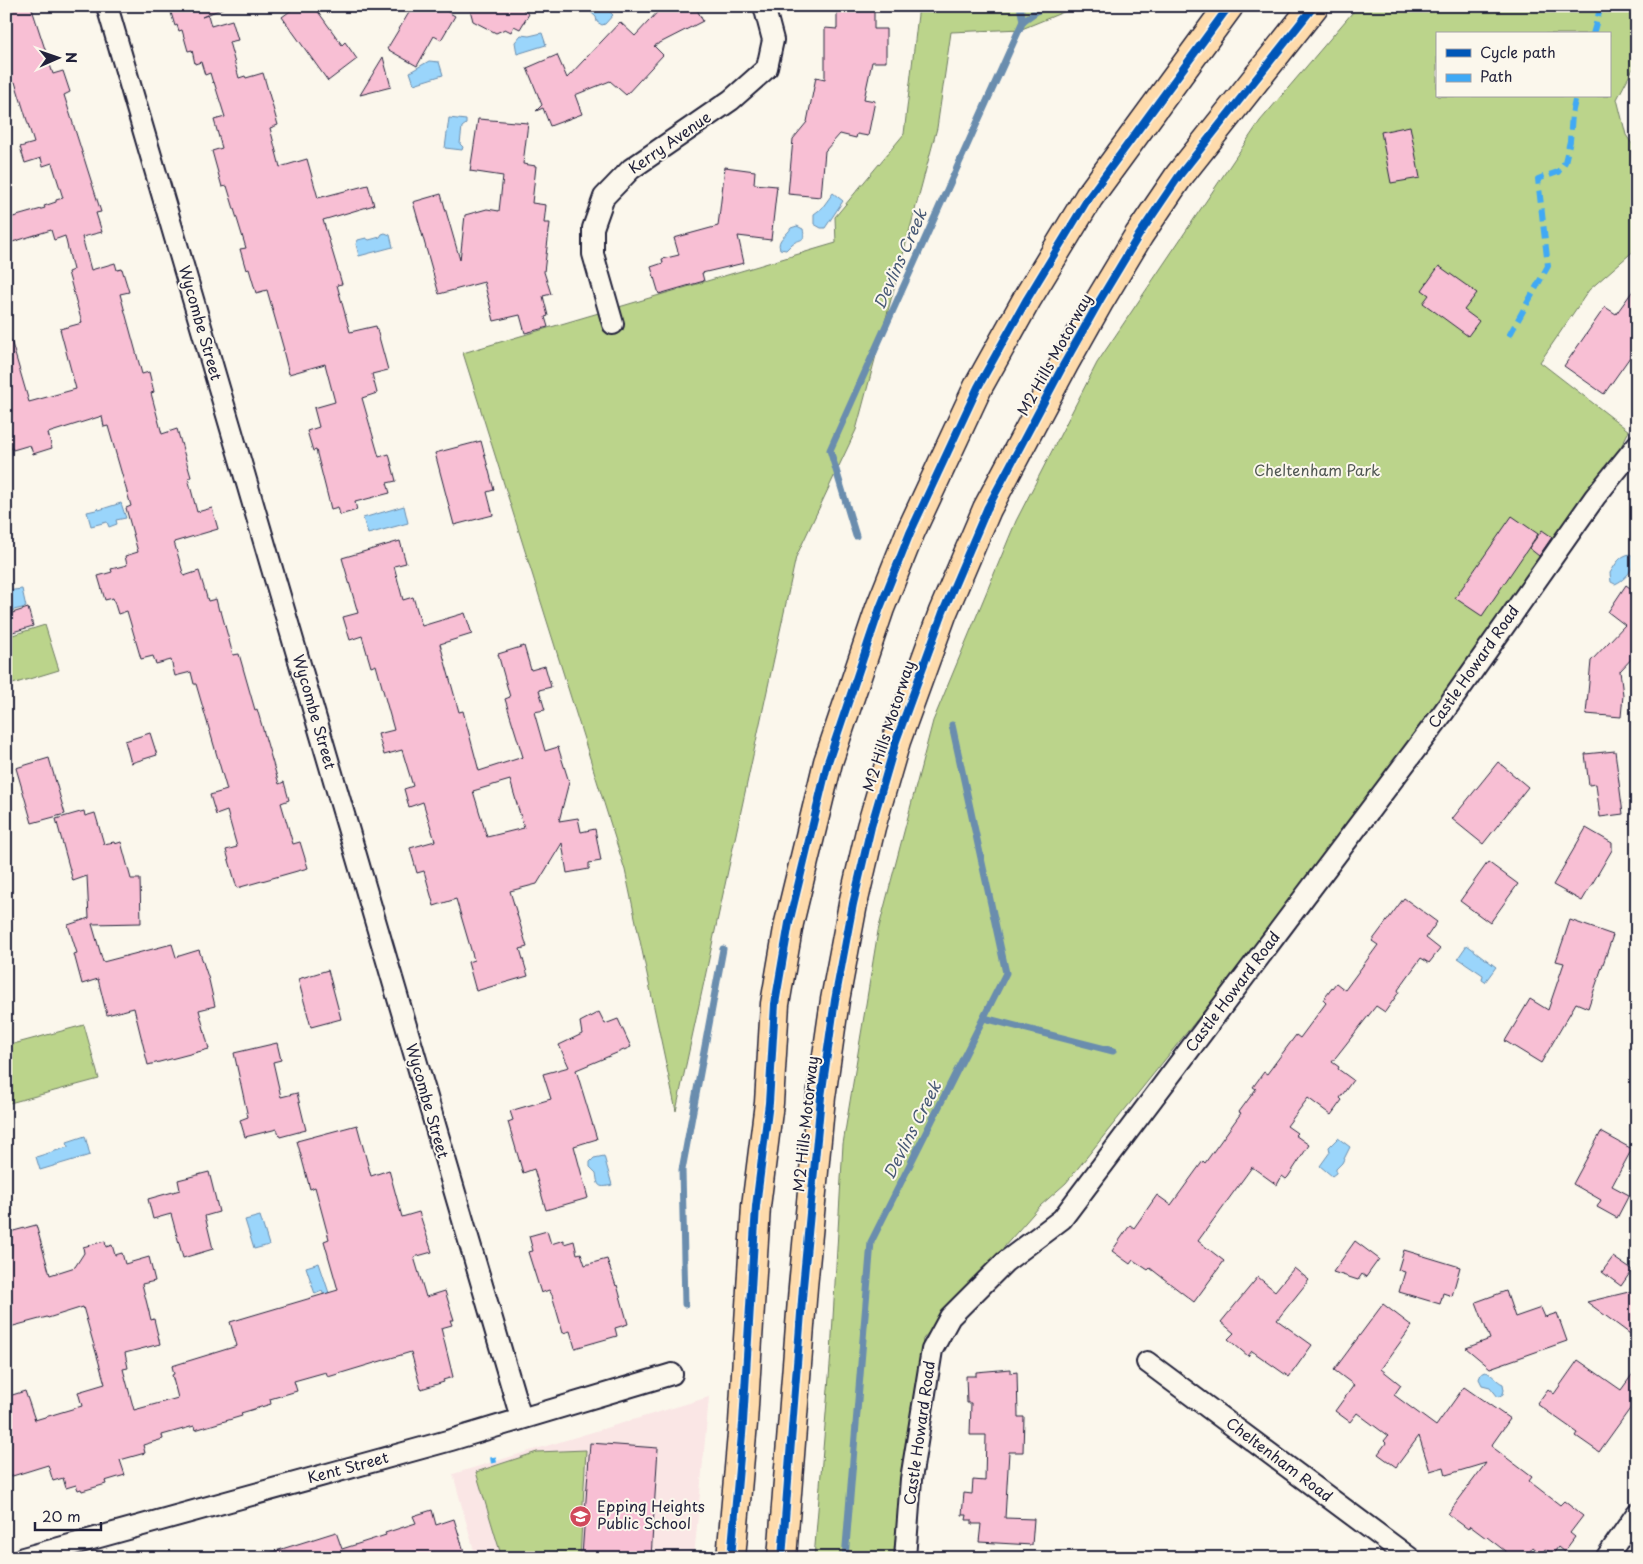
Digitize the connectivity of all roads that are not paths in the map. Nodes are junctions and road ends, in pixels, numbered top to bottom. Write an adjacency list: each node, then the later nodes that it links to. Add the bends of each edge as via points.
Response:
1 (107, 6): 9 (street, Wycombe Street)
2 (764, 6): 5 (street, Kerry Avenue, via 773,40 767,68 731,100 631,169 604,197 593,228 593,254)
3 (1229, 6): 12 (highway, via 1089,197 978,386 910,533 846,705 807,845 775,1004 769,1103 756,1206 744,1423)
4 (1314, 6): 13 (highway, M2 Hills Motorway, via 1179,176 1073,348 987,509 896,741 853,904 821,1096)
5 (613, 324)
6 (1637, 445): 14 (street, Castle Howard Road, via 1595,497 1443,713 1062,1219 1006,1262 950,1317 932,1350 911,1479)
7 (1147, 1362): 15 (street, Cheltenham Road)
8 (672, 1374): 9 (street, Kent Street)
9 (521, 1418): 11 (street, Kent Street)
10 (1637, 1513): 16 (street)
11 (23, 1558)
12 (731, 1558)
13 (782, 1558)
14 (904, 1558)
15 (1410, 1558)
16 (1606, 1558)

